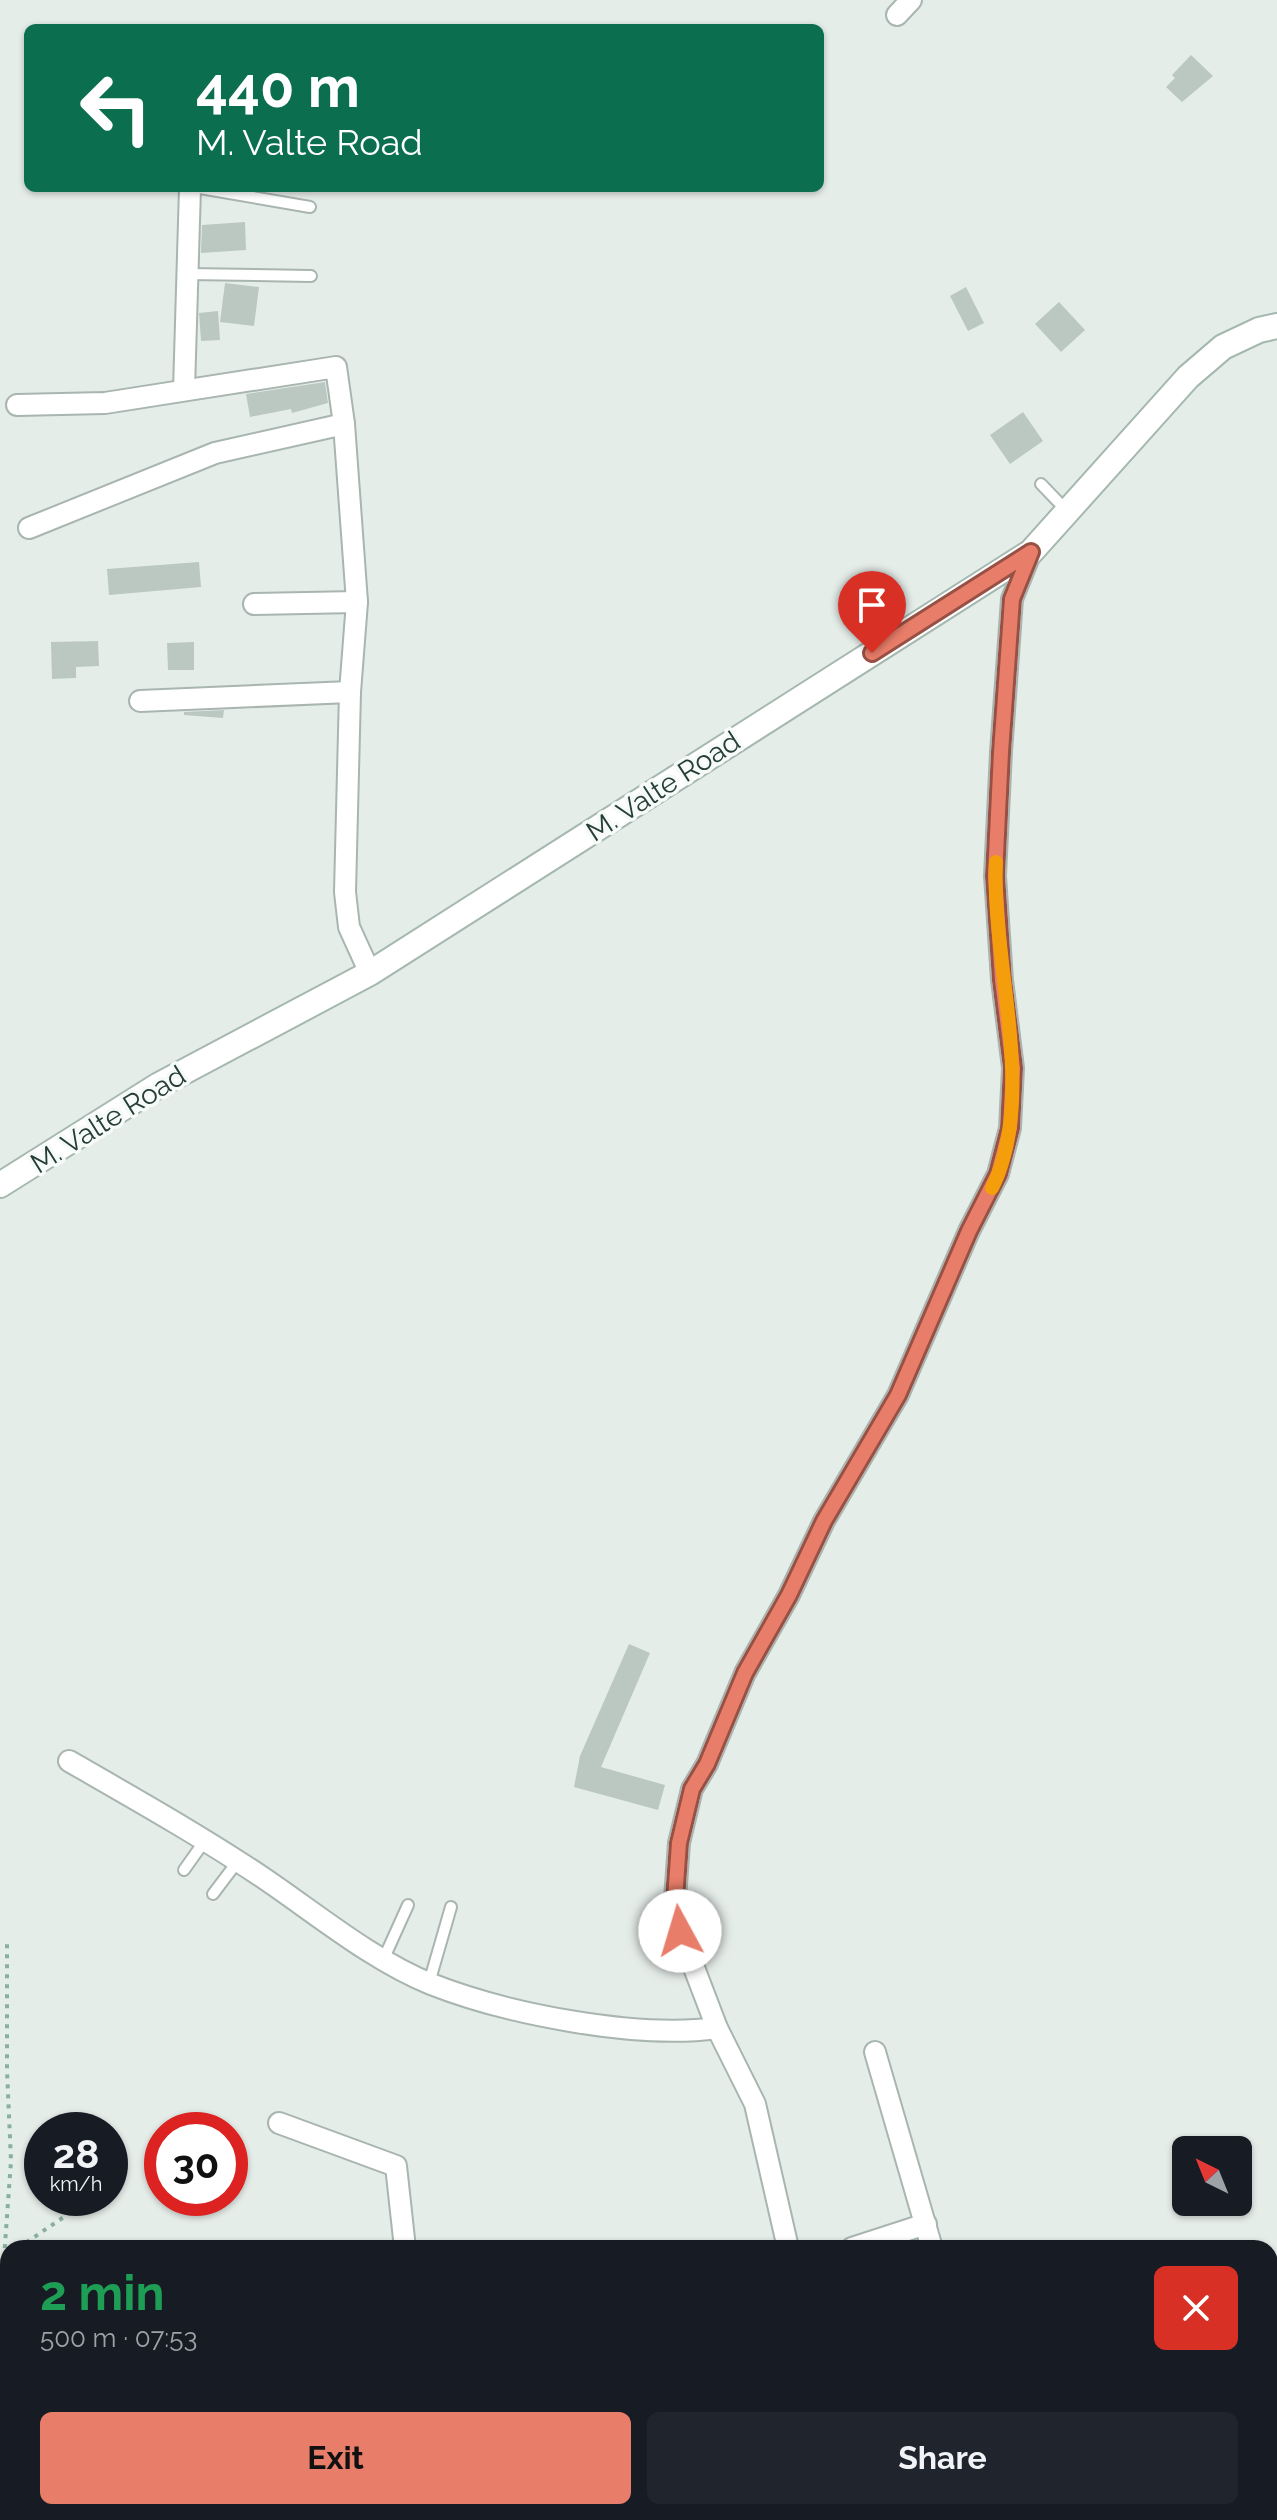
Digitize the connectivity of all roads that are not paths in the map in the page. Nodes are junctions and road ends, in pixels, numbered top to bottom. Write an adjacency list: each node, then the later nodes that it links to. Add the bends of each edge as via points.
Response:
1 (190, 192): 4 (street)
2 (223, 192): 3 (lane)
3 (310, 207)
4 (187, 274): 5 (lane); 7 (street)
5 (311, 276)
6 (1277, 326): 11 (main road, M. Valte Road, via 1223,347 1188,377)
7 (184, 390): 8 (street, via 105,403); 9 (street, via 336,367)
8 (17, 405)
9 (344, 424): 12 (street, via 215,453); 14 (street)
10 (1041, 484): 11 (lane)
11 (1067, 511): 13 (main road, M. Valte Road)
12 (29, 528)
13 (1031, 552): 18 (main road, M. Valte Road); 29 (street, via 1012,599 995,876 1013,1068 1010,1128 998,1174 898,1395 824,1521 692,1789 679,1843 675,1899 680,1931)
14 (357, 602): 15 (street); 16 (street)
15 (254, 604)
16 (350, 692): 17 (street); 18 (street, via 345,892 349,927)
17 (140, 701)
18 (370, 973): 19 (main road, M. Valte Road, via 159,1085)
19 (0, 1185)
20 (69, 1761): 21 (street)
21 (206, 1839): 22 (street); 23 (lane)
22 (238, 1861): 24 (lane); 27 (street)
23 (184, 1870)
24 (213, 1894)
25 (408, 1905): 27 (lane)
26 (451, 1907): 28 (lane)
27 (384, 1958): 28 (street)
28 (429, 1983): 29 (street, via 482,2000 624,2029 682,2033)
29 (717, 2028): 34 (street, via 755,2104)
30 (875, 2052): 32 (street)
31 (279, 2123): 33 (street, via 396,2166)
32 (926, 2224): 35 (street); 36 (street)
33 (404, 2240)
34 (786, 2240)
35 (877, 2240)
36 (930, 2240)

